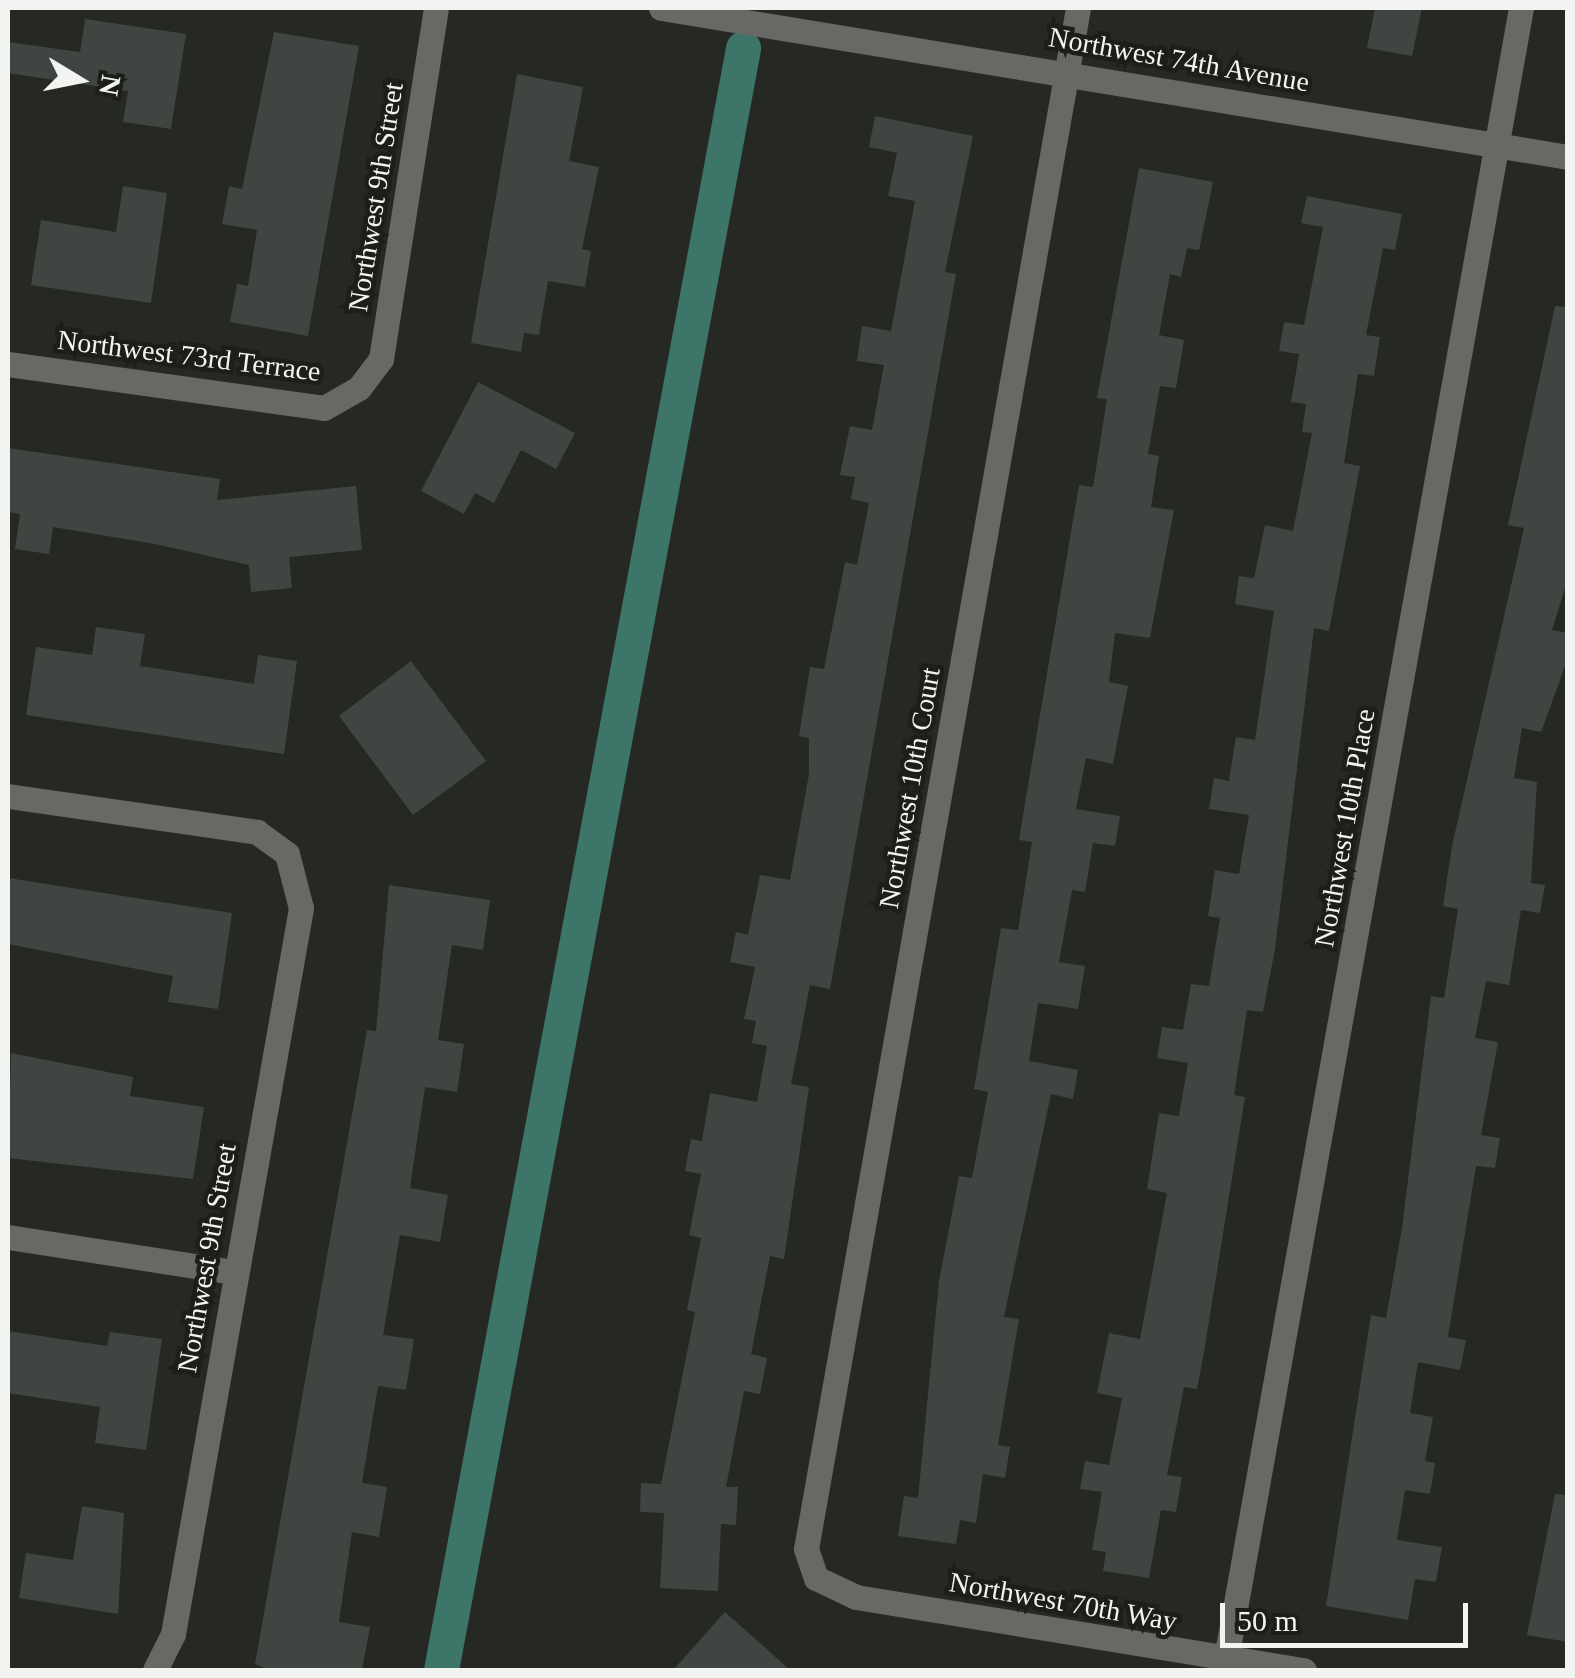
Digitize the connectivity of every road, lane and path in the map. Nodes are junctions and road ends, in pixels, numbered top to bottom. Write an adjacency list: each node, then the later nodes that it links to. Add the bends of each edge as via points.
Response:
1 (436, 8): 9 (street, Northwest 9th Street, via 380,360)
2 (661, 8): 5 (street, Northwest 74th Avenue)
3 (1078, 8): 5 (street, Northwest 10th Court)
4 (1520, 8): 6 (street, Northwest 10th Place)
5 (1068, 70): 6 (street, Northwest 74th Avenue); 13 (street, Northwest 10th Court, via 806,1550)
6 (1498, 146): 7 (street, Northwest 74th Avenue); 14 (street, Northwest 10th Place)
7 (1568, 157)
8 (8, 364): 9 (street, Northwest 73rd Terrace, via 324,408)
9 (360, 388)
10 (8, 796): 12 (street, Northwest 9th Street, via 257,832 287,854 301,908)
11 (8, 1237): 12 (street)
12 (234, 1272): 15 (street, Northwest 9th Street, via 173,1634)
13 (816, 1578): 14 (street, Northwest 70th Way, via 856,1597)
14 (1226, 1660): 16 (street, Northwest 70th Way)
15 (156, 1670)
16 (1304, 1670)

